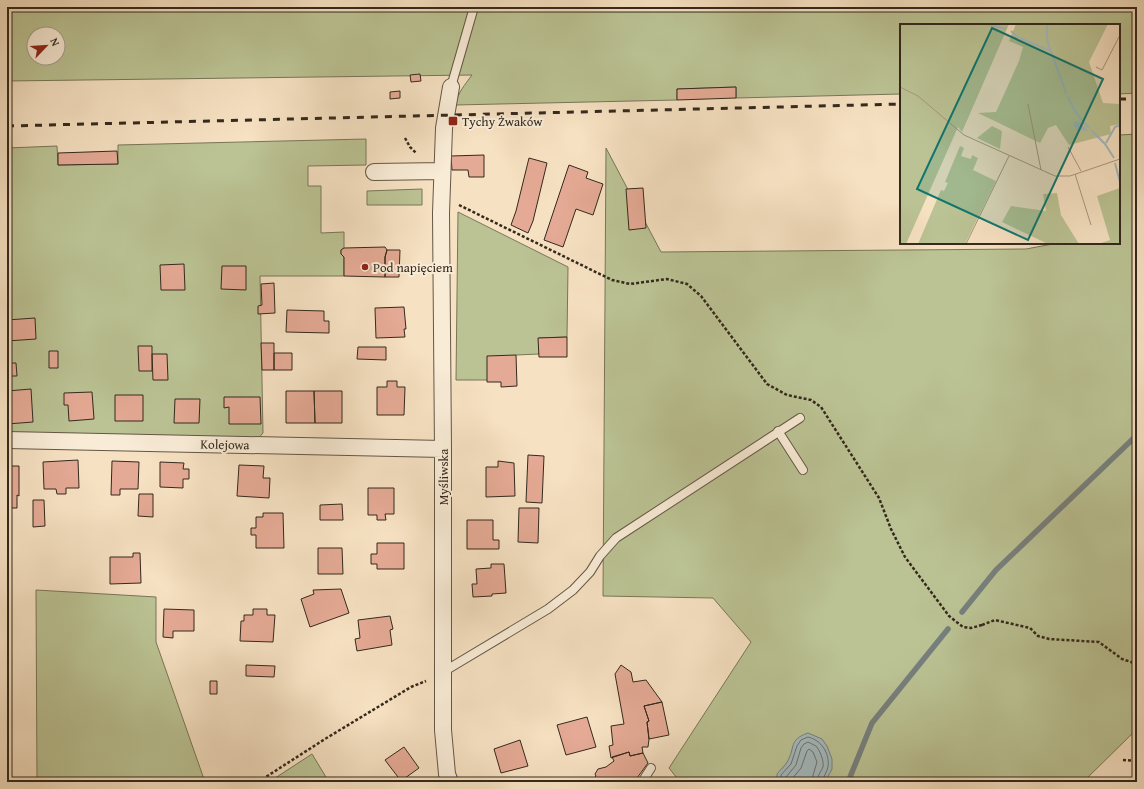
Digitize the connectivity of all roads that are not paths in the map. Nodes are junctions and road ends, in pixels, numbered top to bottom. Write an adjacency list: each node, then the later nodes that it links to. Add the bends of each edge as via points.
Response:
1 (474, 7): 2 (lane)
2 (451, 87): 3 (street, Myśliwska, via 444,128)
3 (442, 171): 4 (street); 8 (street, Myśliwska)
4 (374, 172)
5 (800, 418): 6 (lane)
6 (778, 431): 9 (lane); 10 (lane, via 616,538 590,572 548,609)
7 (7, 440): 8 (street, Kolejowa)
8 (443, 449): 10 (street, Myśliwska)
9 (803, 470)
10 (443, 672): 12 (street, Myśliwska, via 443,730)
11 (651, 768): 13 (lane)
12 (450, 782)
13 (642, 782)

